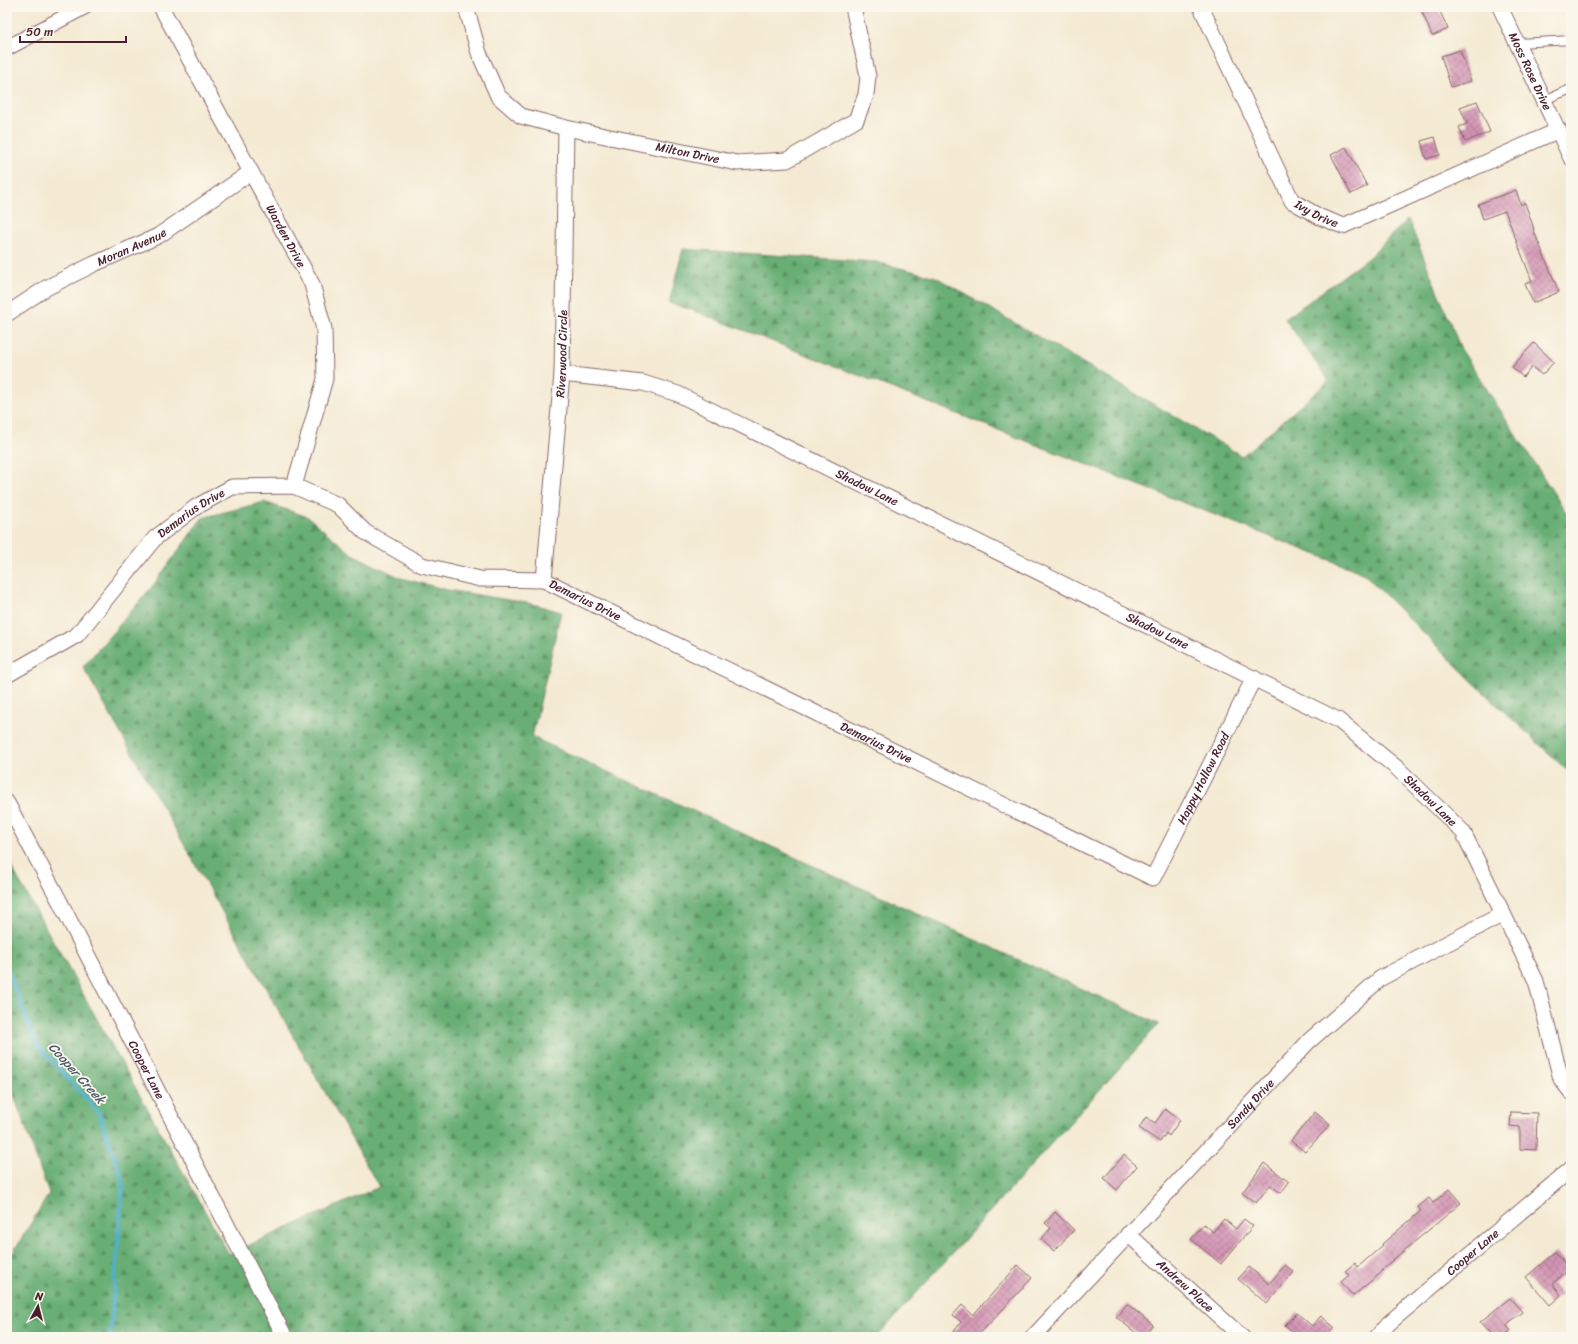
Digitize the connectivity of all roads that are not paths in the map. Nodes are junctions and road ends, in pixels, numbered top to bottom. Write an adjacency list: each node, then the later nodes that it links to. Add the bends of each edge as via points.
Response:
1 (84, 7): 9 (street)
2 (161, 7): 15 (street, Warden Drive)
3 (466, 7): 12 (street, Milton Drive, via 479,53 498,96 521,116)
4 (853, 7): 12 (street, Milton Drive, via 868,76 866,95 856,120 787,160 737,163)
5 (1201, 7): 13 (street, Ivy Drive, via 1292,200 1320,217 1343,226)
6 (1500, 7): 8 (street, Moss Rose Drive)
7 (1571, 40): 8 (lane)
8 (1517, 43): 11 (street, Moss Rose Drive)
9 (7, 48)
10 (1571, 89): 11 (lane)
11 (1544, 100): 13 (street, Moss Rose Drive)
12 (566, 128): 17 (street, Riverwood Circle)
13 (1559, 130): 14 (street, Moss Rose Drive)
14 (1571, 158)
15 (251, 172): 16 (street, Moran Avenue, via 158,236 46,288); 18 (street, Warden Drive, via 312,284 324,329 325,379)
16 (7, 314)
17 (562, 374): 19 (street, Riverwood Circle); 21 (street, Shadow Lane, via 643,383 678,394)
18 (294, 486): 19 (street, Demarius Drive, via 338,506 365,532 422,565 480,579); 20 (street, Demarius Drive, via 232,487 196,507 155,538 77,635)
19 (544, 580): 23 (street, Demarius Drive)
20 (7, 675)
21 (1254, 678): 23 (street, Happy Hollow Road); 24 (street, Shadow Lane, via 1338,720 1397,768 1463,832)
22 (7, 803): 28 (street, Cooper Lane)
23 (1153, 878)
24 (1502, 914): 25 (street, Shadow Lane, via 1536,981 1561,1079); 27 (street, Sandy Drive, via 1381,978 1309,1041)
25 (1571, 1092)
26 (1571, 1169): 31 (street, Cooper Lane, via 1395,1318)
27 (1128, 1234): 29 (street, Sandy Drive); 30 (street, Andrew Place)
28 (285, 1337)
29 (1033, 1337)
30 (1242, 1337)
31 (1377, 1337)

